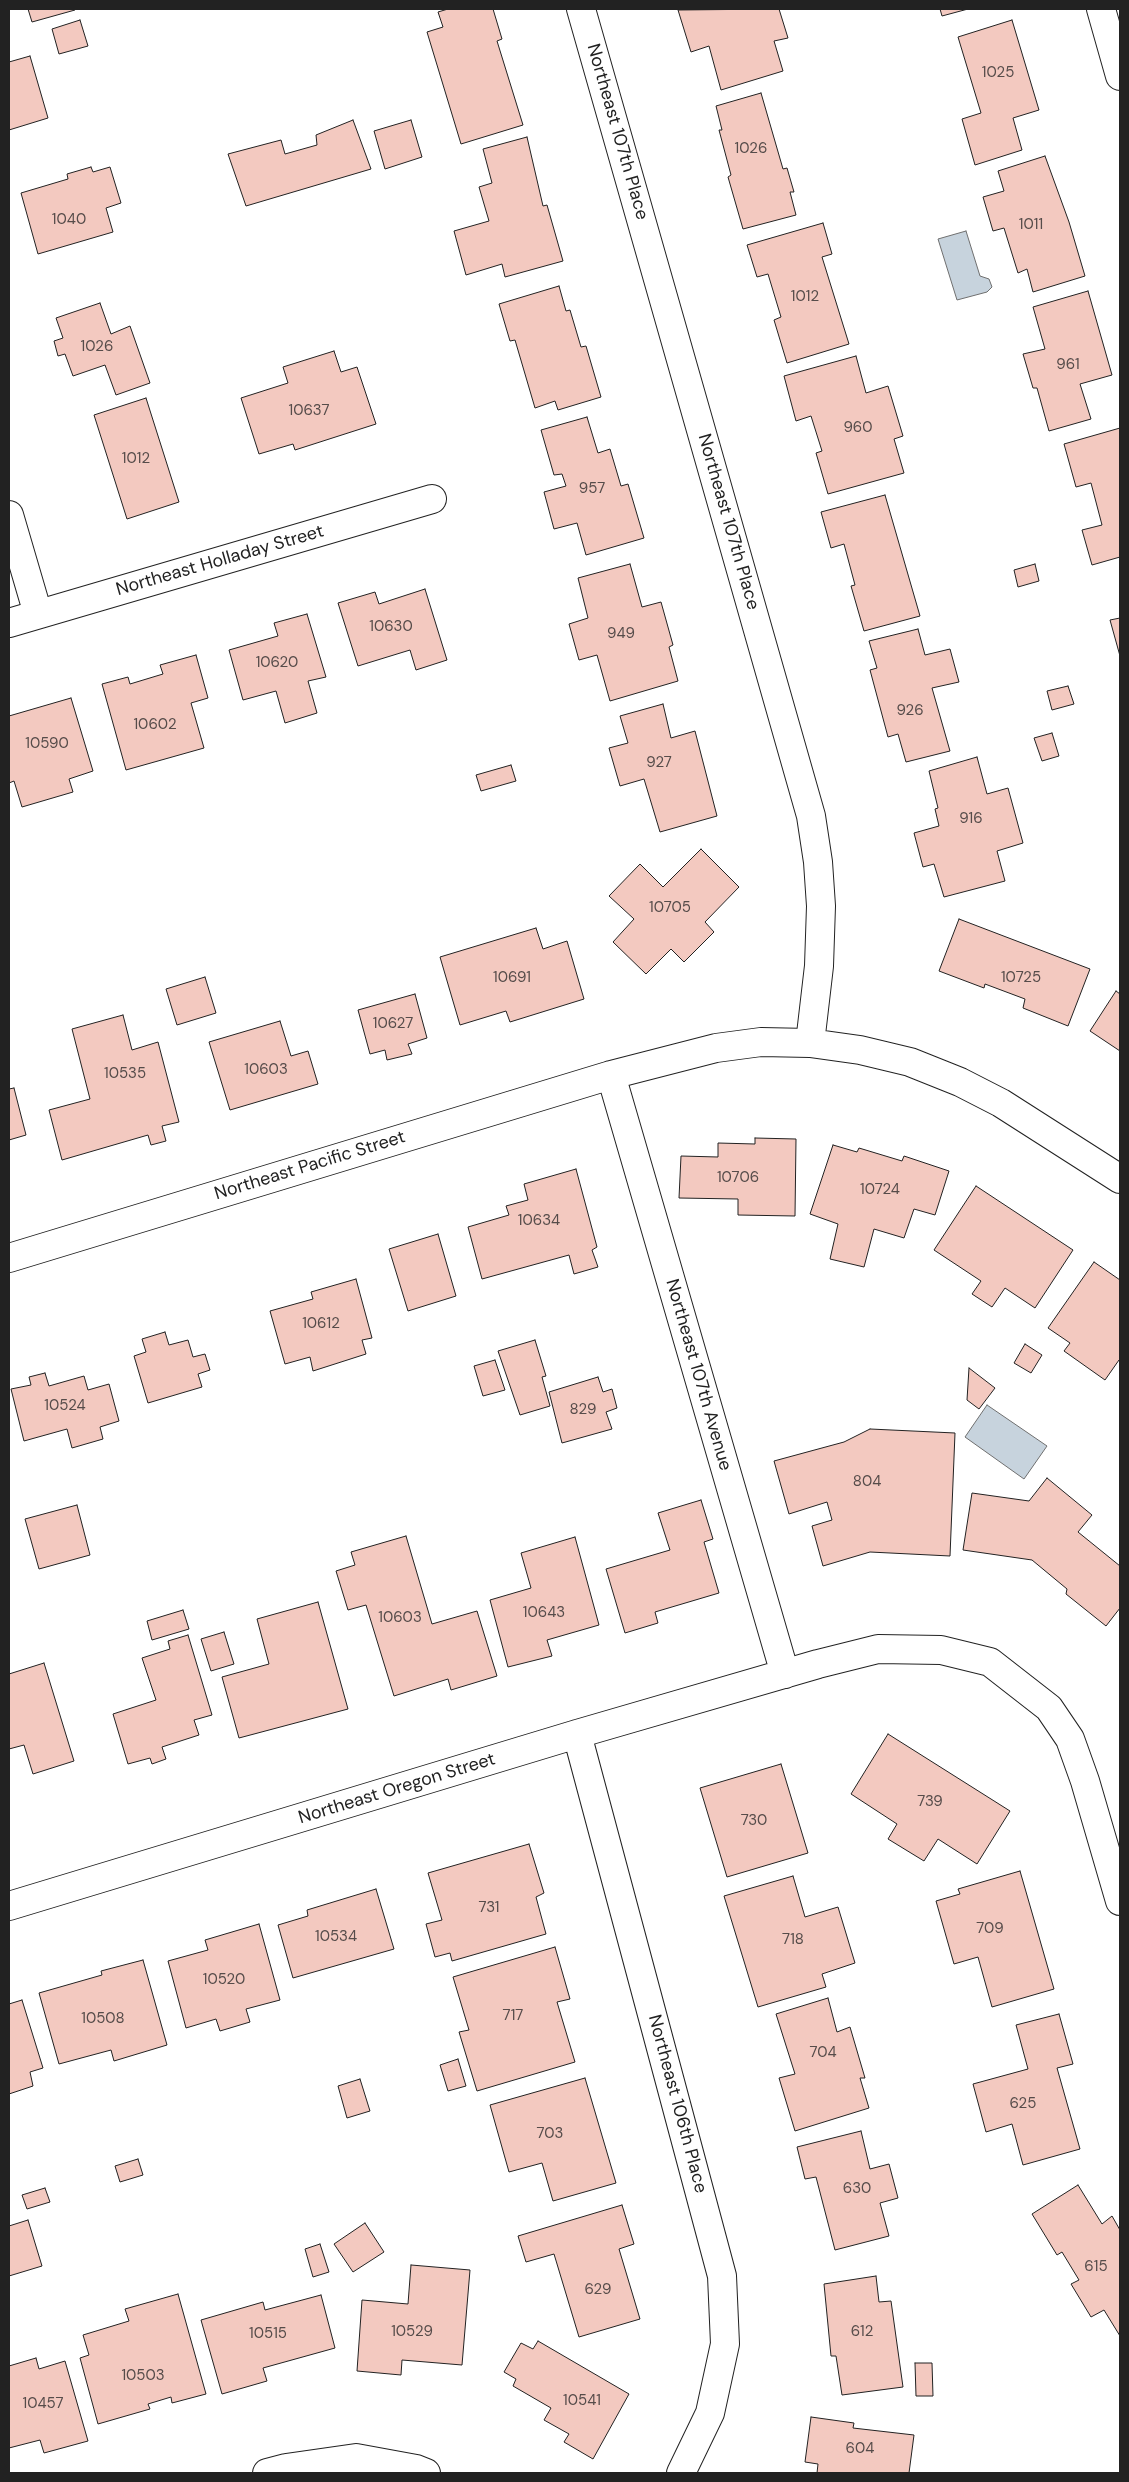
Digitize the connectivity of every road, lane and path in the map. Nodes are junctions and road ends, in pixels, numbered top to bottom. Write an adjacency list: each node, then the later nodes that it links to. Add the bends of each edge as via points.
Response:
1 (582, 9): 8 (street, Northeast 107th Place, via 811,816 821,906 819,966)
2 (1101, 9): 3 (street)
3 (1120, 76)
4 (432, 499): 6 (street, Northeast Holladay Street)
5 (9, 515): 6 (street)
6 (38, 614): 7 (street, Northeast Holladay Street)
7 (9, 623)
8 (810, 1043): 9 (street, via 761,1042 716,1048); 10 (street, via 910,1062 960,1082 1009,1108)
9 (611, 1075): 11 (street, Northeast Pacific Street); 12 (street, Northeast 107th Avenue)
10 (1120, 1179)
11 (9, 1258)
12 (785, 1674): 13 (street, Northeast Oregon Street); 14 (street, via 878,1649 941,1650 990,1662 1049,1708 1070,1739)
13 (578, 1734): 15 (street, Northeast Oregon Street); 18 (street, Northeast 106th Place, via 722,2276 725,2344 710,2413)
14 (1120, 1901)
15 (9, 1906)
16 (267, 2473): 17 (street, via 356,2458)
17 (426, 2473)
18 (681, 2473)

